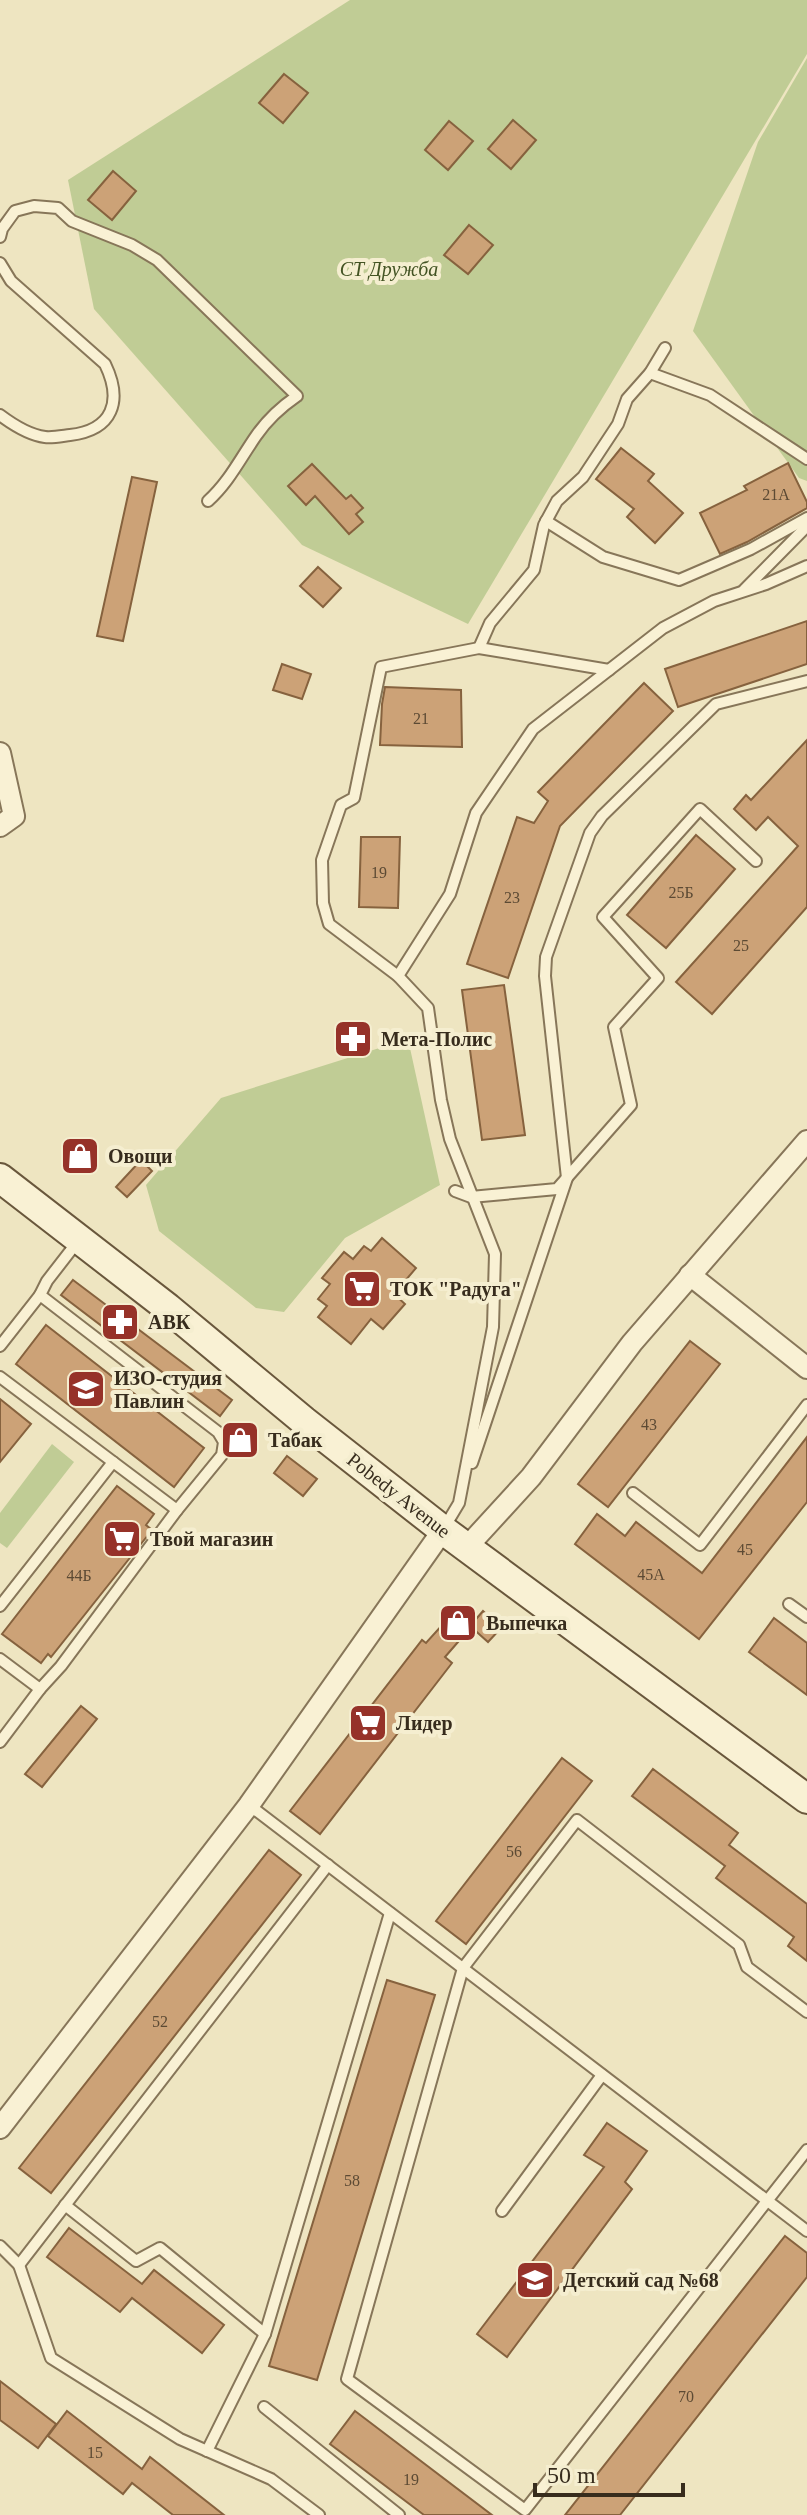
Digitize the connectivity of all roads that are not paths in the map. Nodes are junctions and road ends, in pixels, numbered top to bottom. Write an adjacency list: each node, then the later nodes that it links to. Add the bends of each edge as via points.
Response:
1 (0, 237): 7 (lane, via 15,211 34,206 58,208 72,221 132,245 157,260 297,396 256,435 224,487)
2 (0, 263): 5 (lane, via 11,281 105,364 115,393 113,409 99,427 80,434 45,437)
3 (665, 348): 4 (lane)
4 (650, 373): 6 (lane, via 710,395); 9 (lane, via 627,399 595,460)
5 (0, 415)
6 (807, 459)
7 (208, 501)
8 (807, 518): 9 (lane, via 679,580 603,557)
9 (546, 521): 13 (lane, via 534,570 490,623)
10 (807, 526): 12 (lane)
11 (807, 566): 12 (lane)
12 (743, 591): 14 (lane, via 663,628)
13 (479, 648): 14 (lane); 19 (lane, via 381,667 354,798 341,805 322,860 329,924)
14 (609, 670): 19 (lane, via 533,729 476,813 450,894)
15 (807, 681): 22 (lane, via 716,704 590,833 546,957)
16 (0, 753): 17 (street, via 14,816)
17 (0, 826)
18 (756, 861): 22 (lane, via 700,809 603,917 658,978 614,1027 631,1105)
19 (398, 976): 24 (lane, via 428,1008 441,1100)
20 (806, 1145): 26 (street)
21 (0, 1178): 25 (street, Pobedy Avenue)
22 (567, 1178): 24 (lane, via 557,1189); 34 (lane)
23 (455, 1191): 24 (lane)
24 (471, 1197): 34 (lane, via 495,1254 493,1327)
25 (78, 1241): 27 (lane); 36 (street, Pobedy Avenue)
26 (690, 1275): 29 (street); 37 (street, via 531,1477)
27 (40, 1295): 28 (lane); 35 (lane, via 221,1436 222,1455)
28 (0, 1346)
29 (807, 1368)
30 (0, 1377): 32 (lane)
31 (807, 1405): 33 (lane, via 700,1545)
32 (113, 1462): 35 (lane); 39 (lane)
33 (633, 1493)
34 (459, 1503): 36 (lane)
35 (177, 1510): 42 (lane)
36 (443, 1530): 37 (street, Pobedy Avenue); 45 (street)
37 (467, 1547): 44 (street, Pobedy Avenue)
38 (789, 1604): 40 (lane)
39 (0, 1606)
40 (807, 1617)
41 (0, 1659): 42 (lane)
42 (40, 1689): 43 (lane)
43 (0, 1742)
44 (807, 1799)
45 (249, 1805): 46 (lane); 51 (street)
46 (328, 1865): 47 (lane); 54 (lane)
47 (390, 1913): 48 (lane); 59 (lane)
48 (463, 1968): 49 (lane, via 577,1820 739,1945 747,1967); 50 (lane); 53 (lane, via 347,2379 525,2510)
49 (807, 2012)
50 (602, 2075): 53 (lane); 55 (lane)
51 (0, 2128)
52 (807, 2150): 53 (lane)
53 (768, 2201): 56 (lane)
54 (65, 2205): 58 (lane); 59 (lane, via 136,2261 160,2248)
55 (502, 2211)
56 (807, 2231)
57 (0, 2246): 58 (lane)
58 (19, 2265): 61 (lane, via 51,2358)
59 (265, 2334): 61 (lane)
60 (264, 2407): 63 (lane)
61 (207, 2451): 62 (lane, via 271,2479)
62 (319, 2515)
63 (399, 2515)

